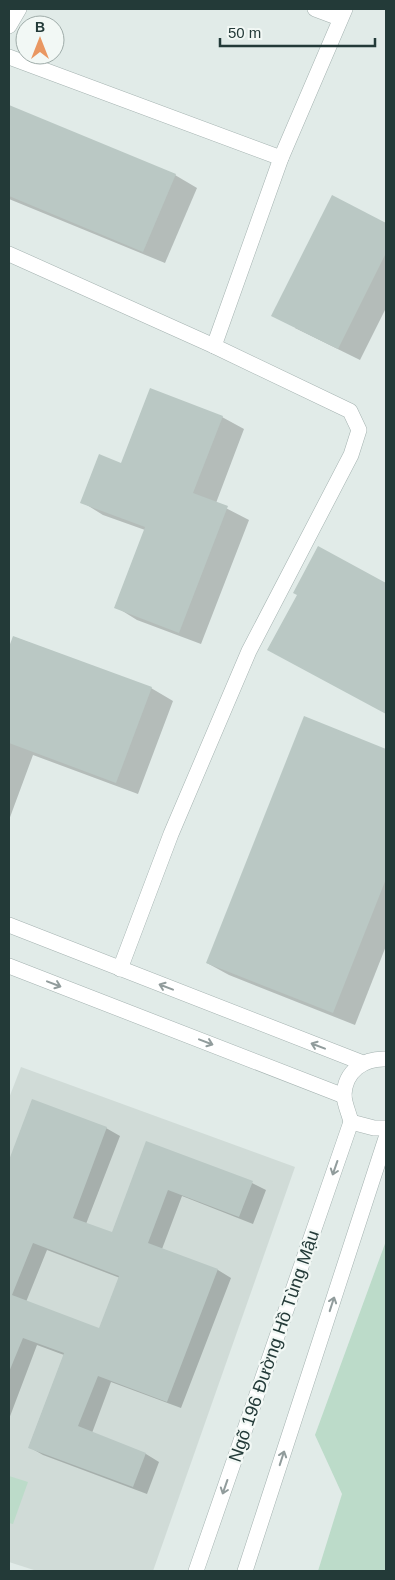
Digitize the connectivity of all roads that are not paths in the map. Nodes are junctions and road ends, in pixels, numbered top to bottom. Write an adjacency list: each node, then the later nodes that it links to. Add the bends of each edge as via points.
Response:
1 (19, 9): 4 (street)
2 (315, 9): 3 (street)
3 (342, 14): 6 (street)
4 (9, 26)
5 (9, 57): 6 (street)
6 (281, 158): 8 (street)
7 (9, 254): 8 (street)
8 (214, 346): 11 (street, via 350,411 359,430 351,455 249,651 171,834)
9 (9, 925): 11 (street)
10 (9, 966): 14 (street, one-way to 14)
11 (120, 969): 13 (street, one-way to 11)
12 (386, 1059): 13 (street)
13 (363, 1063): 14 (street, via 347,1080)
14 (344, 1096): 15 (street)
15 (351, 1122): 16 (street); 18 (street, Ngõ 196 Đường Hồ Tùng Mậu, one-way to 18)
16 (386, 1128)
17 (386, 1138): 19 (street, one-way to 17)
18 (196, 1571)
19 (245, 1571)

